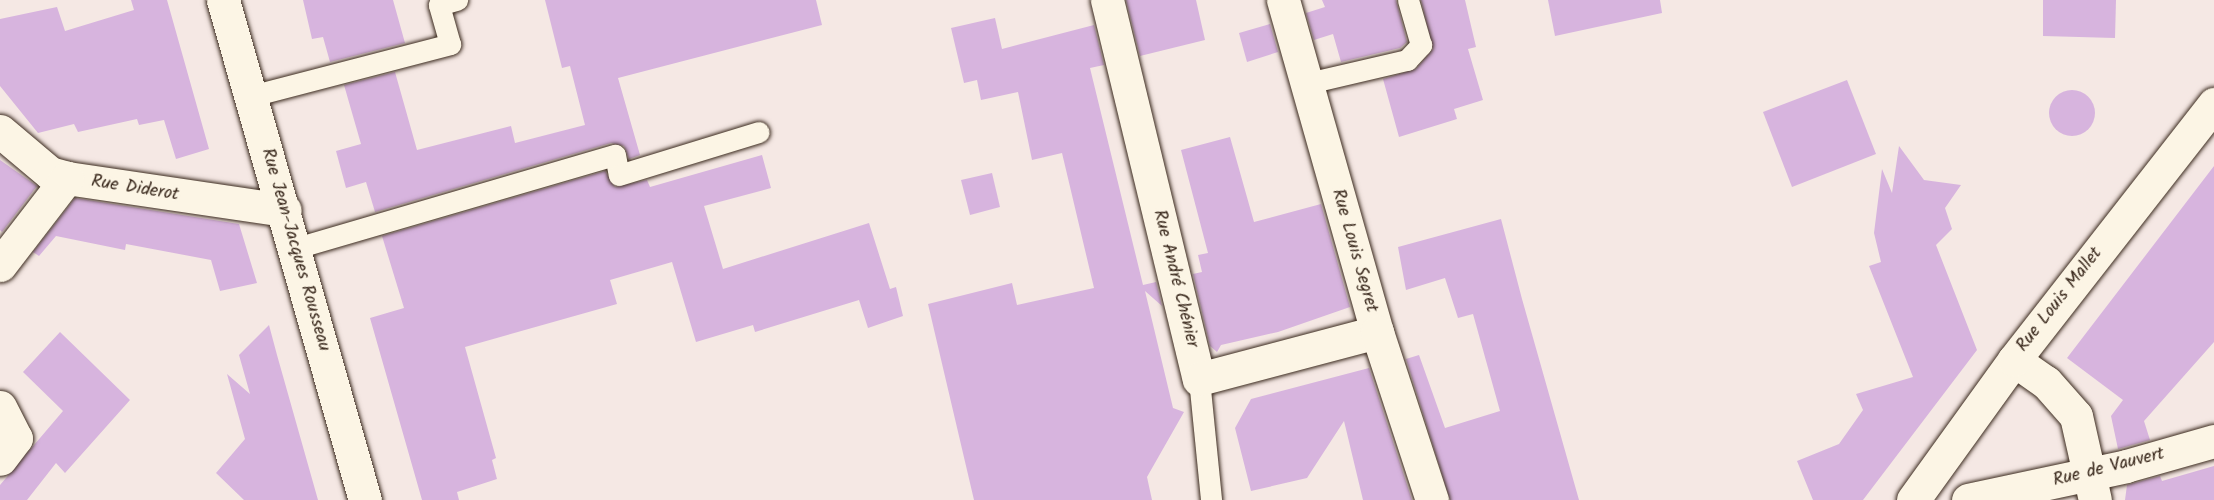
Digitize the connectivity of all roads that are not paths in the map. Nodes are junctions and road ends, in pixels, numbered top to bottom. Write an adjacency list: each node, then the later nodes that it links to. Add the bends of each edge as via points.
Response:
1 (223, 0): 7 (street, Rue Jean-Jacques Rousseau)
2 (456, 0): 7 (lane, via 439,5 450,44)
3 (1107, 0): 17 (street, Rue André Chénier)
4 (1283, 0): 6 (street, Rue Louis Segret)
5 (1408, 0): 6 (lane, via 1421,45 1407,60)
6 (1308, 83): 15 (street, Rue Louis Segret)
7 (251, 96): 12 (street, Rue Jean-Jacques Rousseau)
8 (2214, 104): 16 (street, Rue Louis Mallet)
9 (0, 131): 11 (street, Rue Diderot, via 50,173)
10 (759, 132): 13 (lane, via 619,175 615,155)
11 (67, 178): 12 (street, Rue Diderot); 14 (street)
12 (285, 210): 13 (street, Rue Jean-Jacques Rousseau)
13 (296, 248): 23 (street, Rue Jean-Jacques Rousseau)
14 (0, 265)
15 (1377, 332): 17 (street); 25 (street, Rue Louis Segret)
16 (2014, 360): 21 (street, via 2046,382 2076,416); 22 (street, Rue Louis Mallet)
17 (1199, 379): 24 (lane)
18 (0, 406): 20 (street, via 16,438)
19 (2214, 441): 21 (street, Rue de Vauvert)
20 (0, 459)
21 (2093, 487): 27 (street, Rue de Vauvert)
22 (1922, 489): 26 (street)
23 (365, 500)
24 (1211, 500)
25 (1432, 500)
26 (1957, 500)
27 (1968, 500)

